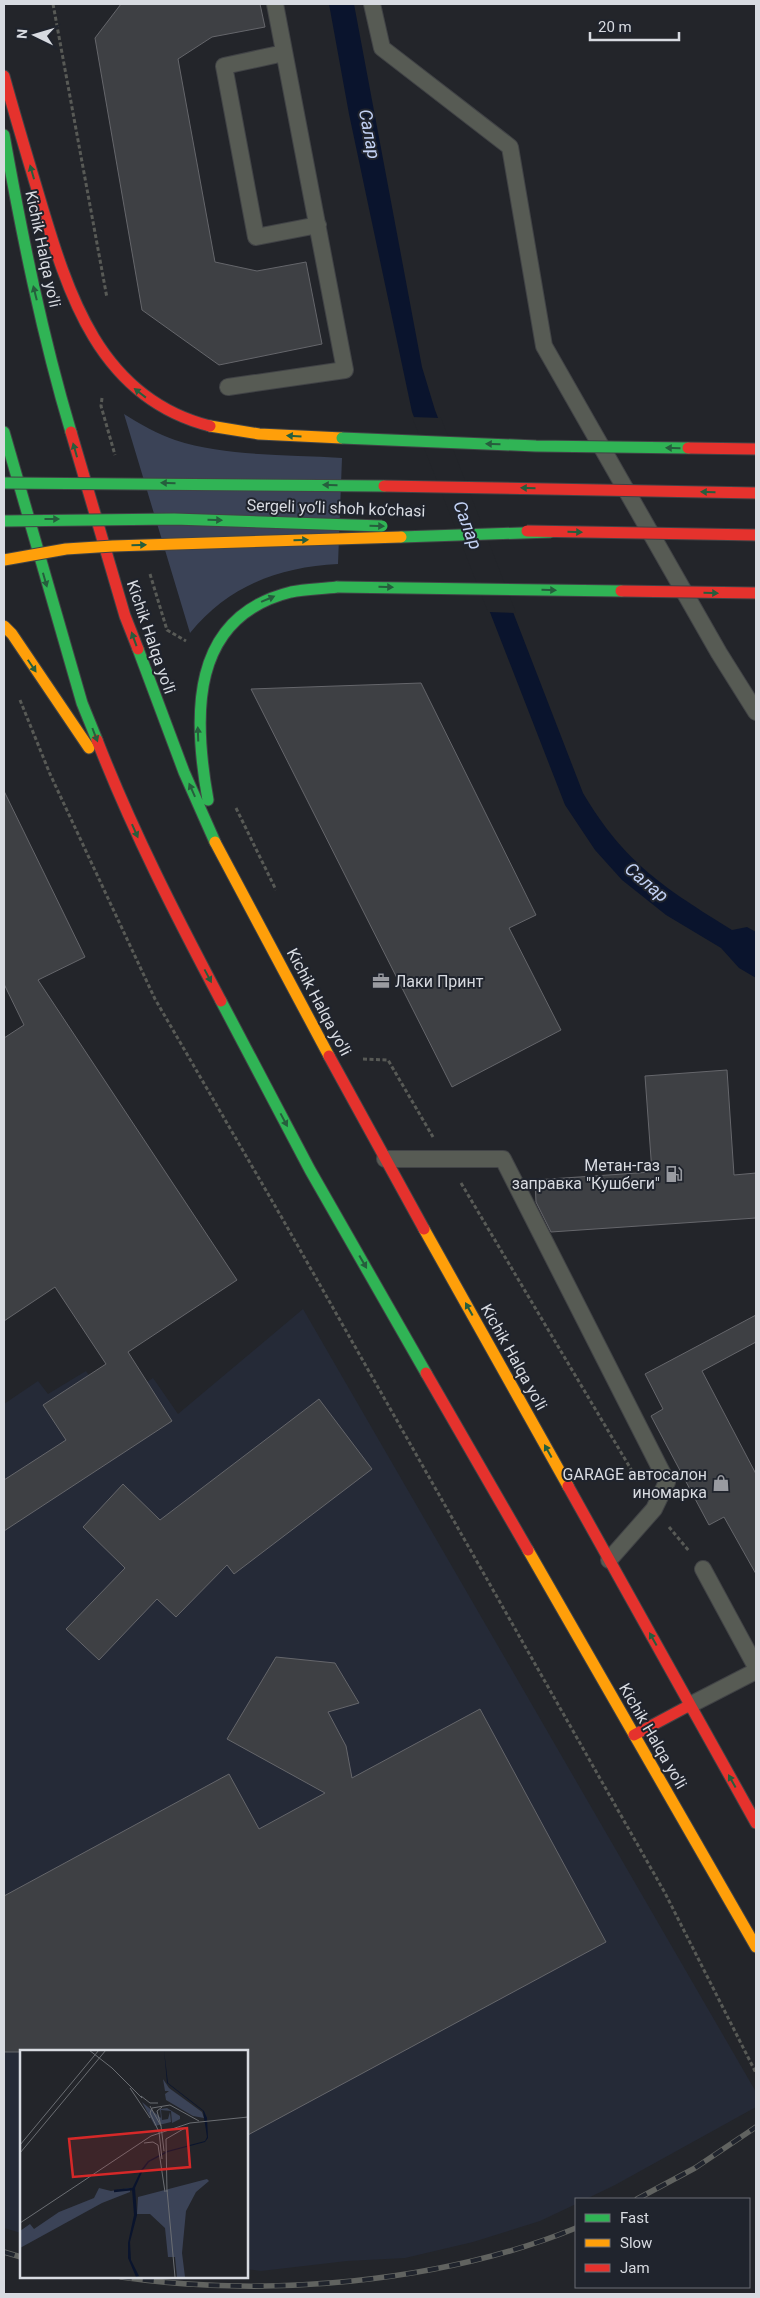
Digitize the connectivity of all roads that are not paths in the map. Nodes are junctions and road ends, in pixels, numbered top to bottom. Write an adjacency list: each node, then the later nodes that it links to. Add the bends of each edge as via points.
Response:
1 (274, 4): 3 (lane)
2 (372, 4): 18 (lane, via 382,48 510,147 544,346)
3 (284, 54): 6 (lane); 6 (lane, via 224,66 256,237)
4 (4, 76): 9 (main road, one-way to 4, bridge, via 536,446 252,432 207,425 165,409 130,385 102,352 82,318 54,250)
5 (4, 135): 20 (main road, Kichik Halqa yo'li, one-way to 5, via 153,694 101,540 38,308)
6 (318, 225): 7 (lane, via 345,370)
7 (228, 387)
8 (4, 432): 19 (main road, Kichik Halqa yo'li, one-way to 19, via 82,702)
9 (756, 449)
10 (4, 483): 11 (main road, Sergeli yo‘li shoh ko‘chasi, one-way to 10, bridge, via 353,485)
11 (756, 493)
12 (4, 521): 13 (main road, Sergeli yo‘li shoh ko‘chasi, one-way to 13, bridge, via 174,519)
13 (550, 532): 14 (main road, Sergeli yo‘li shoh ko‘chasi, one-way to 14, bridge); 15 (main road, one-way to 13, bridge, via 66,549 113,546)
14 (756, 535)
15 (4, 560)
16 (756, 593): 20 (main road, one-way to 16, bridge, via 198,745 199,696 210,654 230,626 257,604 282,593 337,587)
17 (4, 626): 19 (main road, one-way to 19)
18 (756, 712)
19 (115, 787): 27 (main road, Kichik Halqa yo'li, one-way to 27, via 159,882 310,1170)
20 (219, 850): 21 (main road, Kichik Halqa yo'li)
21 (385, 1159): 22 (main road, Kichik Halqa yo'li, one-way to 21); 22 (lane, via 503,1159 668,1482 654,1509)
22 (609, 1560): 26 (main road, Kichik Halqa yo'li, one-way to 22)
23 (703, 1569): 24 (lane)
24 (756, 1667)
25 (756, 1671): 26 (lane)
26 (690, 1704): 27 (main road); 28 (main road, Kichik Halqa yo'li, one-way to 26)
27 (634, 1735): 29 (main road, Kichik Halqa yo'li)
28 (756, 1823)
29 (756, 1947)

